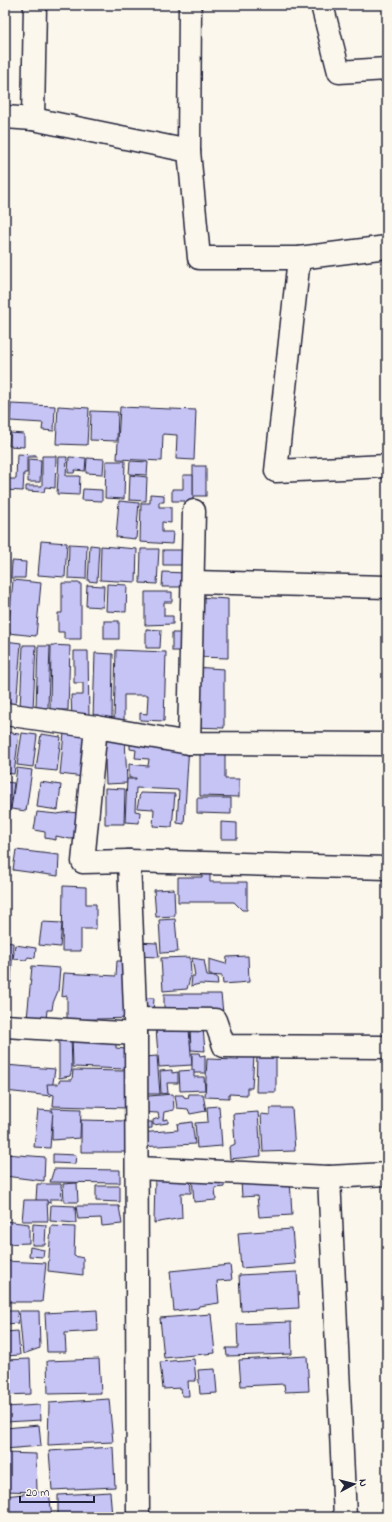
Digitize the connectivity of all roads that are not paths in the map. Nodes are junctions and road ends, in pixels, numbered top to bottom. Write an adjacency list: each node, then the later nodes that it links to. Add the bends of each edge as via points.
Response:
1 (35, 5): 6 (street)
2 (190, 5): 7 (street)
3 (322, 5): 4 (street, via 339,72)
4 (387, 69)
5 (5, 117): 6 (street)
6 (33, 119): 7 (street)
7 (189, 151): 9 (street, via 199,258)
8 (387, 247): 9 (street)
9 (299, 258): 10 (street, via 276,471)
10 (387, 466)
11 (194, 511): 12 (street)
12 (193, 582): 13 (street); 16 (street)
13 (387, 587)
14 (5, 714): 15 (street)
15 (96, 727): 16 (street); 18 (street, via 83,862)
16 (190, 743): 17 (street)
17 (387, 744)
18 (129, 862): 19 (street); 21 (street)
19 (387, 868)
20 (5, 1026): 21 (street)
21 (136, 1027): 22 (street, via 215,1020 224,1046); 23 (street)
22 (387, 1047)
23 (137, 1168): 25 (street); 26 (street)
24 (387, 1174): 25 (street)
25 (329, 1177): 27 (street)
26 (138, 1517)
27 (345, 1517)

